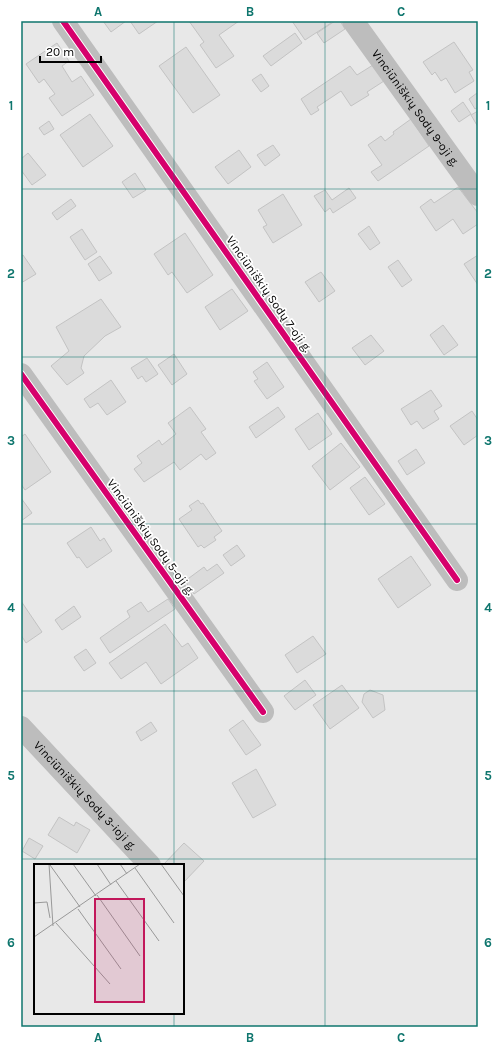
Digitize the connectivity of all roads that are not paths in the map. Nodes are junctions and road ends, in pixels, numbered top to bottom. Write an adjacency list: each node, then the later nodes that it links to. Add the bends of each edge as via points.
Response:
1 (63, 21): 5 (street, Vinciūniškių Sodų 7-oji g.)
2 (353, 21): 3 (street, Vinciūniškių Sodų 9-oji g.)
3 (478, 195)
4 (21, 374): 6 (street, Vinciūniškių Sodų 5-oji g.)
5 (457, 580)
6 (262, 712)
7 (21, 727): 8 (street, Vinciūniškių Sodų 3-ioji g.)
8 (149, 864)

